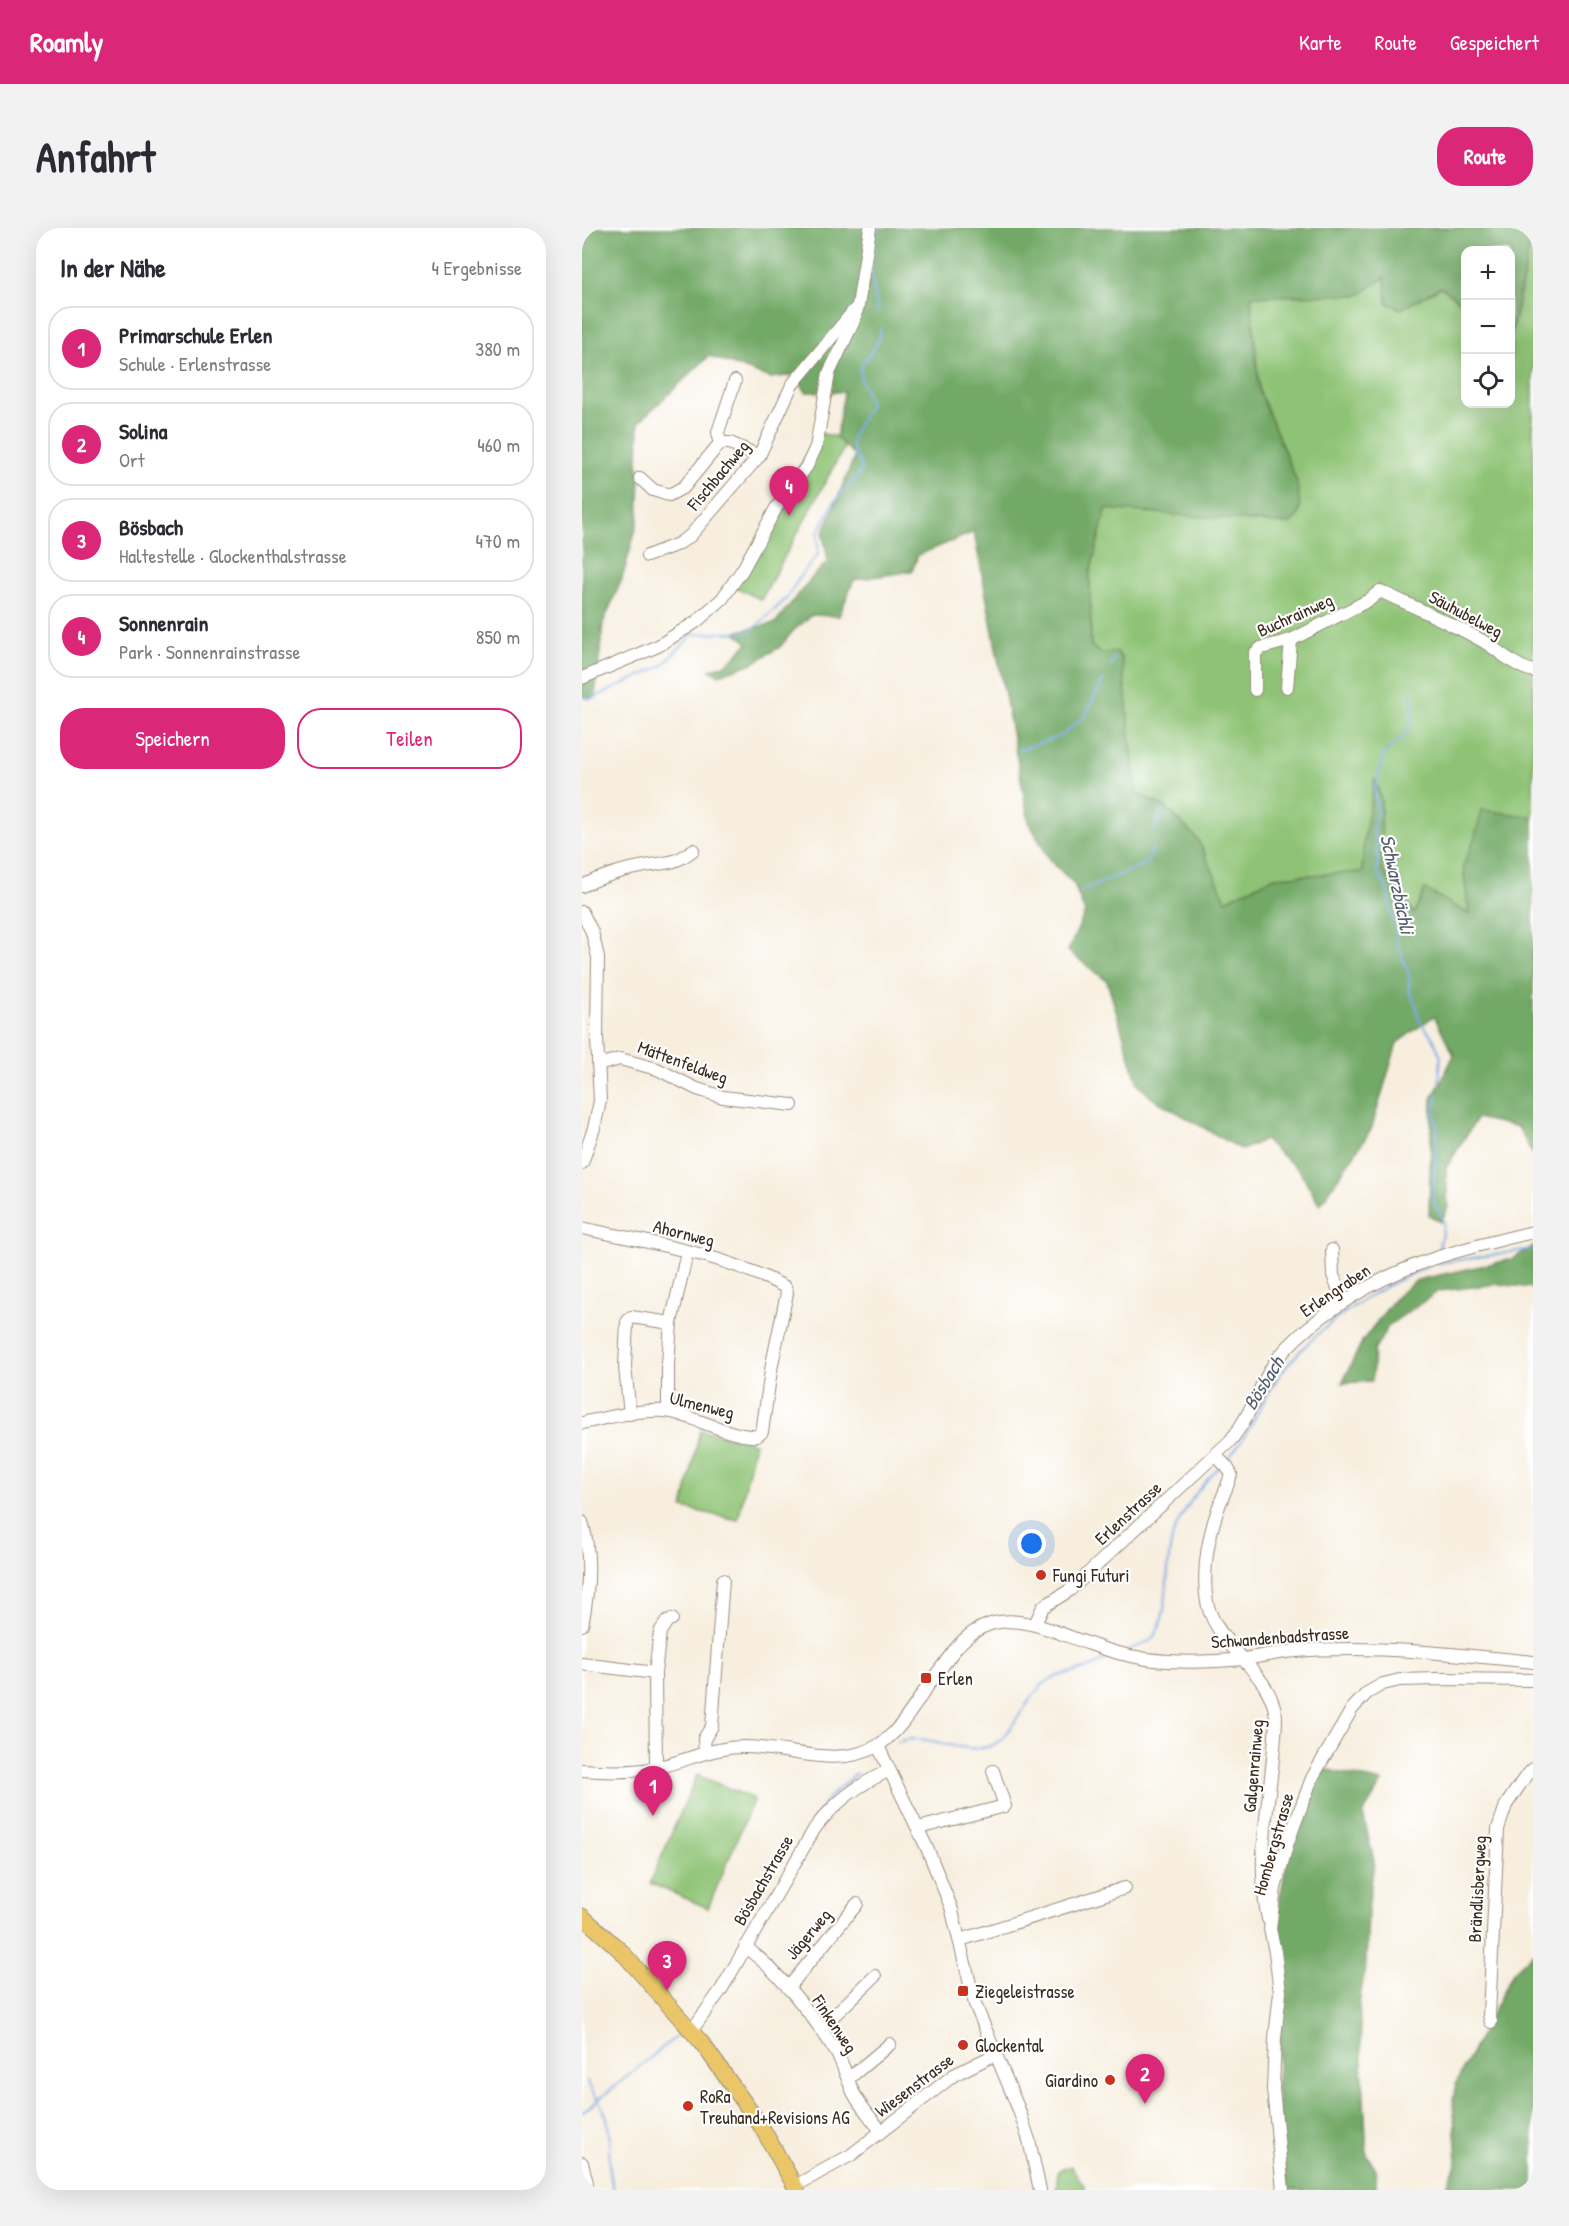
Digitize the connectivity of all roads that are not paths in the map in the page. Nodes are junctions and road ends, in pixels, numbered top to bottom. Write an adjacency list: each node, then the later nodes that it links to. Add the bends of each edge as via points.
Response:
1 (870, 228): 2 (street)
2 (858, 306): 5 (street, Fischbachweg, via 792,385); 11 (street, via 830,373 814,454 776,508 722,599 706,615 658,646)
3 (735, 381): 4 (street, via 718,432)
4 (720, 443): 5 (street, via 727,442); 6 (street, via 673,495 657,492)
5 (759, 456): 7 (street, Fischbachweg, via 690,536)
6 (640, 478)
7 (646, 556)
8 (1380, 591): 9 (street, Buchrainweg); 10 (street, Säuhubelweg, via 1460,628)
9 (1292, 639): 12 (street); 13 (street, Buchrainweg, via 1255,653)
10 (1533, 671)
11 (582, 678)
12 (1287, 687)
13 (1255, 690)
14 (693, 850): 15 (street, via 669,864 601,876)
15 (582, 886)
16 (582, 912): 17 (street, via 598,957)
17 (598, 1065): 18 (street, Mättenfeldweg, via 620,1059 657,1068 697,1089 723,1097); 19 (street, via 600,1101)
18 (792, 1105)
19 (582, 1163)
20 (582, 1228): 23 (street, Ahornweg)
21 (1533, 1232): 24 (street, Erlengraben, via 1413,1264)
22 (1332, 1250): 24 (street, via 1334,1275)
23 (687, 1252): 25 (street); 29 (street, Ahornweg, via 774,1281 785,1287 787,1293 762,1432 757,1436)
24 (1343, 1302): 30 (street, Erlengraben, via 1285,1349)
25 (671, 1323): 26 (street); 27 (street, via 631,1317 627,1322 625,1367)
26 (668, 1411): 27 (street, Ulmenweg); 29 (street, Ulmenweg)
27 (630, 1414): 28 (street, Ulmenweg)
28 (582, 1423)
29 (742, 1434)
30 (1221, 1461): 35 (street, Erlenstrasse, via 1070,1590 1044,1606); 37 (street, Galgenrainweg, via 1230,1471 1230,1478 1210,1540 1206,1596 1214,1624)
31 (582, 1522): 32 (street, via 586,1535)
32 (585, 1567): 36 (street)
33 (723, 1580): 43 (street, via 712,1726 704,1739)
34 (672, 1619): 40 (street, via 660,1632)
35 (1035, 1624): 37 (street, Schwandenbadstrasse, via 1101,1648 1146,1658); 42 (street, via 1005,1620 967,1637 899,1727)
36 (582, 1625)
37 (1242, 1659): 38 (street, Schwandenbadstrasse, via 1296,1651 1369,1650); 53 (street, Galgenrainweg, via 1268,1692 1276,1716 1263,1897)
38 (1533, 1662)
39 (582, 1664): 40 (street)
40 (655, 1673): 44 (street)
41 (1533, 1682): 53 (street, Hombergstrasse, via 1502,1678 1400,1680 1367,1693 1352,1709 1311,1778 1275,1888)
42 (878, 1746): 43 (street, via 855,1754 830,1756 750,1747); 47 (street)
43 (705, 1753): 44 (street)
44 (656, 1768): 46 (street, via 626,1772)
45 (1533, 1769): 58 (street, Brändlisbergweg, via 1506,1805 1498,1829)
46 (582, 1770)
47 (888, 1771): 49 (street); 55 (street, Bösbachstrasse, via 854,1789 827,1812)
48 (993, 1771): 49 (street, via 1005,1806)
49 (918, 1828): 54 (street, via 950,1904)
50 (1125, 1888): 54 (street)
51 (857, 1904): 57 (street, Jägerweg)
52 (582, 1916): 60 (main road, via 622,1952)
53 (1270, 1929): 69 (street, Hombergstrasse, via 1280,1992 1273,2089)
54 (960, 1940): 62 (street, via 975,2004)
55 (745, 1947): 57 (street, Finkenweg); 60 (street, Bösbachstrasse)
56 (875, 1976): 59 (street)
57 (788, 1988): 59 (street, Finkenweg)
58 (1491, 2022)
59 (820, 2029): 63 (street, Finkenweg)
60 (692, 2030): 67 (main road, via 754,2116)
61 (890, 2044): 63 (street)
62 (996, 2054): 64 (street, Wiesenstrasse, via 954,2075); 68 (street, via 1022,2118)
63 (848, 2079): 64 (street, Finkenweg, via 857,2099)
64 (881, 2131): 67 (street, Wiesenstrasse, via 851,2155)
65 (582, 2163): 66 (street)
66 (587, 2183)
67 (796, 2188)
68 (1040, 2190)
69 (1283, 2190)

